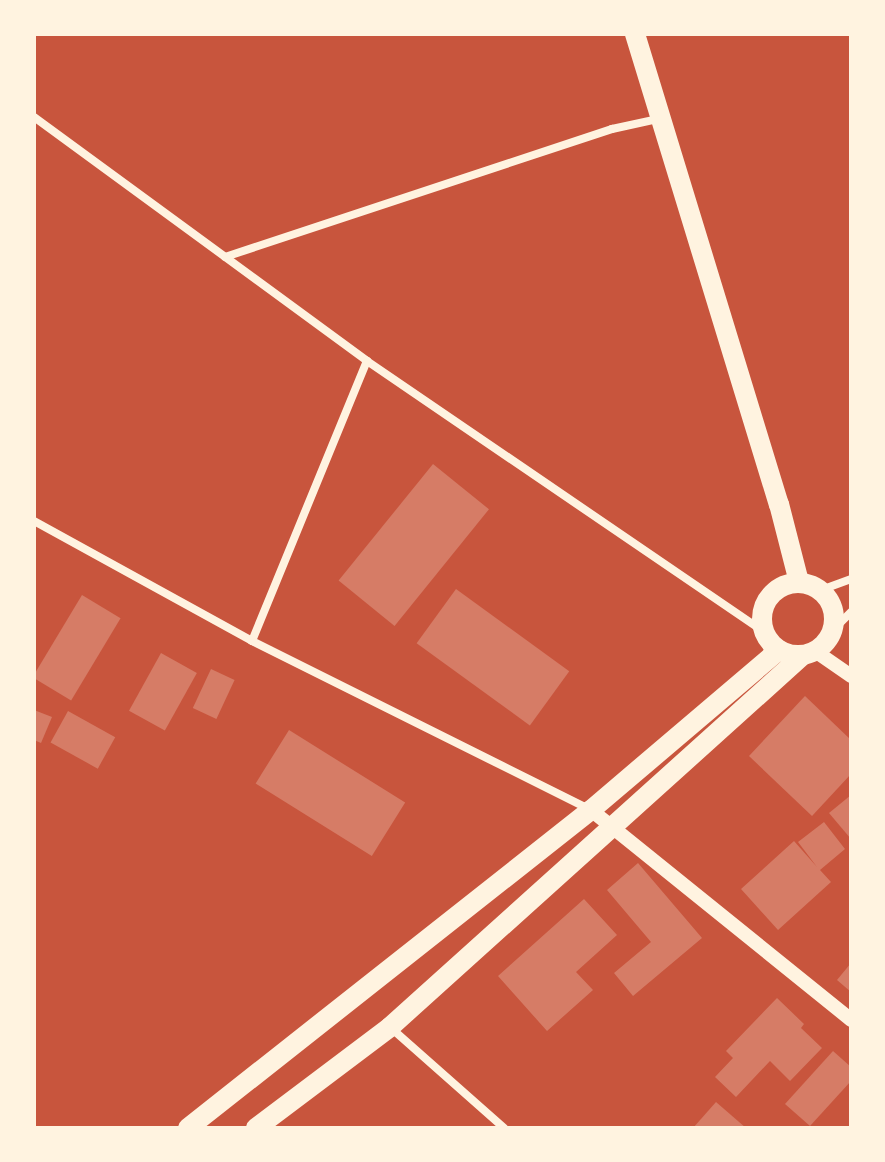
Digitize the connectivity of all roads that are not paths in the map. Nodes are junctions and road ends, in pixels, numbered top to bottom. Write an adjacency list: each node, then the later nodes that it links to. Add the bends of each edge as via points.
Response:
1 (635, 34): 3 (main road)
2 (34, 117): 4 (street)
3 (662, 118): 4 (street, via 612,129); 8 (main road)
4 (225, 257): 5 (street)
5 (367, 361): 12 (street); 13 (street)
6 (34, 521): 13 (street)
7 (851, 579): 9 (street)
8 (799, 582): 9 (main road); 12 (main road, via 768,598 759,617)
9 (821, 590): 11 (main road, via 833,608)
10 (851, 612): 11 (street)
11 (833, 630): 15 (main road)
12 (764, 632): 14 (main road)
13 (252, 641): 17 (street)
14 (779, 650): 15 (main road); 17 (main road)
15 (809, 653): 16 (street); 18 (main road)
16 (851, 676)
17 (591, 810): 18 (street); 21 (main road)
18 (613, 829): 19 (street); 20 (main road)
19 (851, 1020)
20 (390, 1027): 22 (main road); 23 (street)
21 (188, 1128)
22 (256, 1128)
23 (504, 1128)

